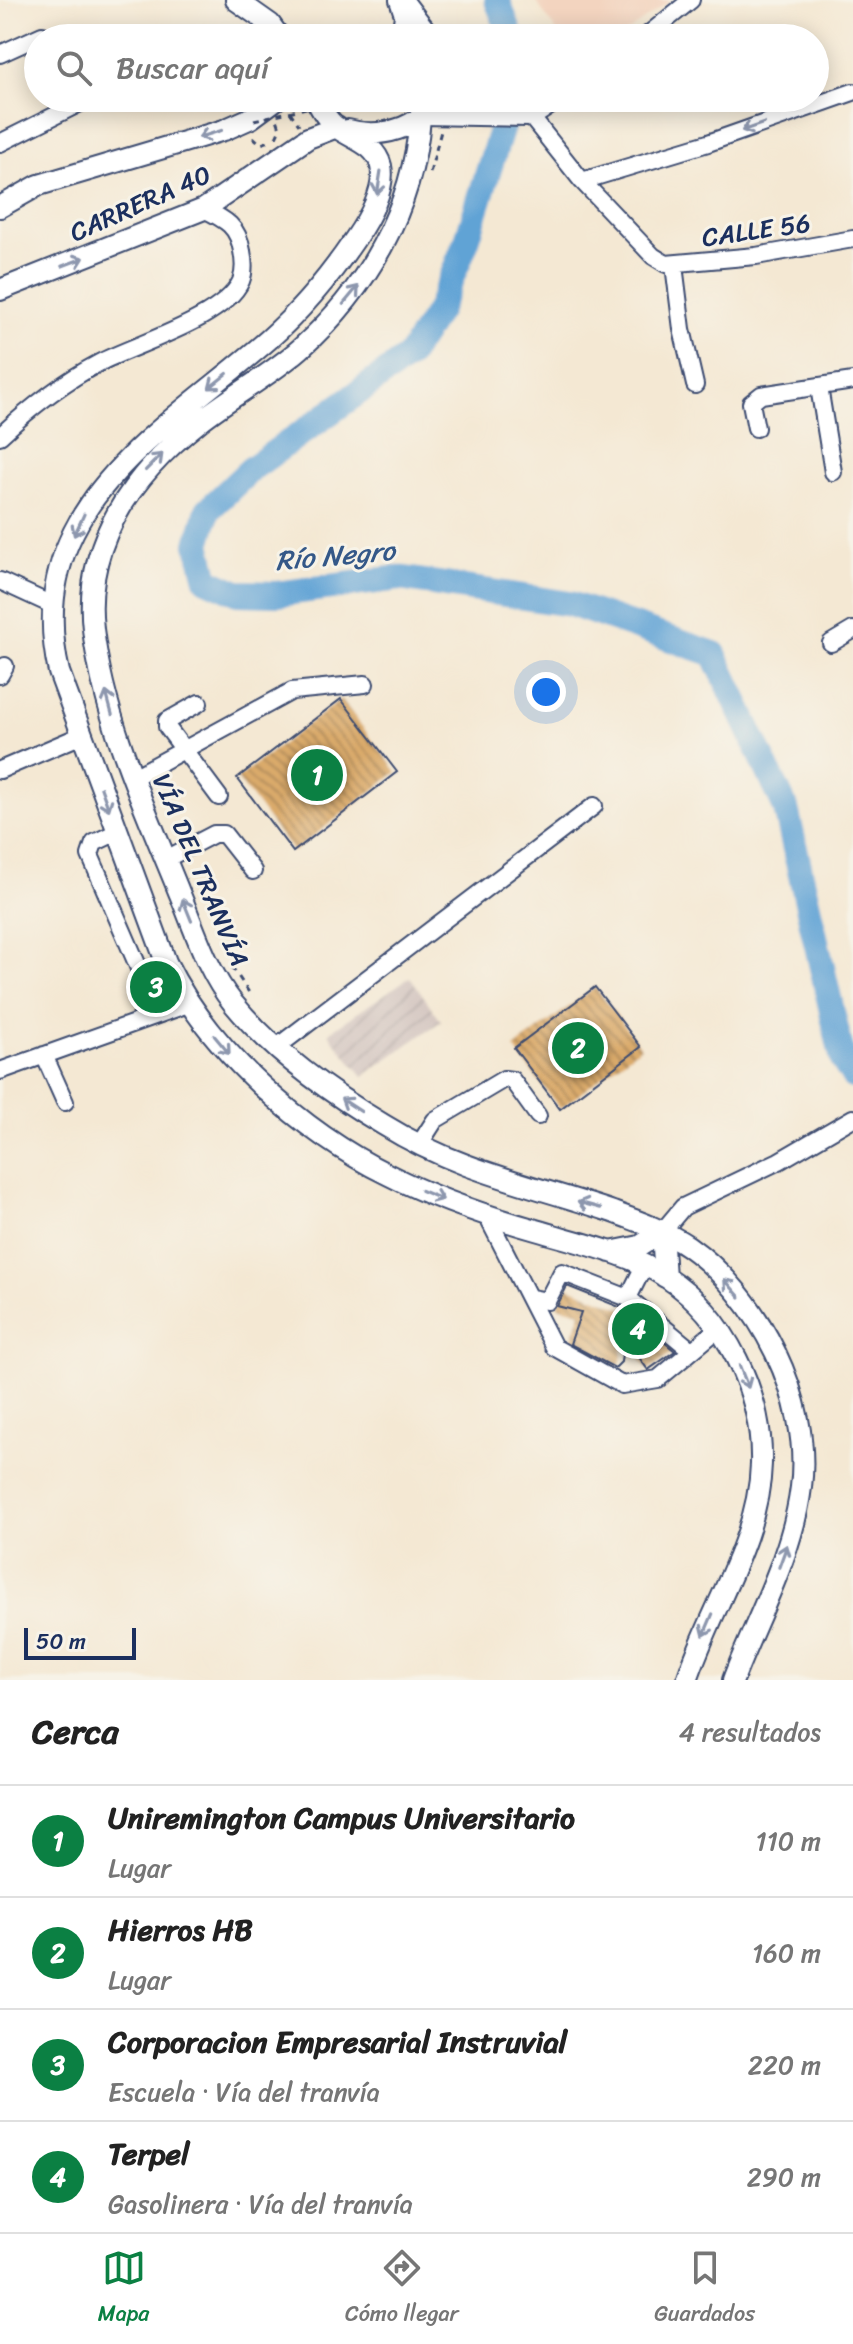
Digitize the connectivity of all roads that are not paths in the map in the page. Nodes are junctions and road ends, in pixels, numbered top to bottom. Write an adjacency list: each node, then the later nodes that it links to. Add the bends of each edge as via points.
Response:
1 (236, 0): 4 (main road)
2 (401, 0): 5 (main road); 6 (main road)
3 (691, 0): 7 (street)
4 (270, 24)
5 (404, 24)
6 (420, 24)
7 (661, 24)
8 (24, 45): 9 (street)
9 (0, 54)
10 (853, 92): 11 (street, one-way to 11)
11 (829, 100)
12 (60, 112): 22 (street)
13 (259, 112): 24 (main road, one-way to 24, via 224,130 39,185)
14 (326, 112): 21 (main road)
15 (427, 112): 21 (main road, via 392,131 365,135)
16 (431, 112): 44 (main road, VÍA DEL TRANVÍA, one-way to 16, via 111,713 94,632 91,587 104,539 137,479 160,456 199,421 297,352 362,283 400,209)
17 (445, 112): 20 (street)
18 (541, 112): 20 (street)
19 (796, 112): 23 (street, one-way to 23)
20 (532, 118): 23 (street)
21 (337, 127): 25 (main road, CARRERA 40, via 308,138); 36 (main road, one-way to 36, via 367,146 381,166 376,199 362,229 308,301 269,339 119,465 89,504 61,567)
22 (0, 143)
23 (582, 181): 27 (street, via 653,256)
24 (0, 207)
25 (204, 209): 28 (main road, CARRERA 40, one-way to 25); 33 (street, via 229,221 239,234 244,265 241,281 228,298 97,364 31,407)
26 (853, 239): 27 (street, CALLE 56)
27 (670, 265): 30 (street)
28 (0, 290)
29 (853, 381): 31 (street)
30 (695, 385)
31 (819, 387): 32 (street, via 755,398 751,403); 34 (street)
32 (756, 428)
33 (0, 436)
34 (833, 472)
35 (0, 581): 36 (street)
36 (52, 605): 41 (main road, via 56,661)
37 (853, 630): 38 (street)
38 (831, 643)
39 (365, 684): 42 (street, via 292,691)
40 (199, 703): 42 (street, via 167,721)
41 (82, 735): 43 (street); 47 (main road, one-way to 47)
42 (182, 749): 44 (street); 45 (street)
43 (0, 770)
44 (134, 777): 48 (main road, VÍA DEL TRANVÍA)
45 (219, 797)
46 (594, 806): 51 (street)
47 (117, 832): 50 (main road); 50 (street, via 94,843 90,855 144,980 159,994)
48 (166, 859): 49 (street, via 224,834); 51 (main road, VÍA DEL TRANVÍA, one-way to 48, via 233,1002 212,971)
49 (253, 871)
50 (182, 995): 52 (street); 58 (main road, one-way to 58, via 231,1056 331,1139 386,1174)
51 (277, 1047): 57 (main road, VÍA DEL TRANVÍA, one-way to 51, via 337,1095)
52 (44, 1055): 53 (street); 54 (street)
53 (0, 1071)
54 (65, 1102)
55 (538, 1116): 57 (street, via 512,1080 504,1079 435,1120)
56 (853, 1118): 59 (street, via 683,1207)
57 (419, 1145): 59 (main road, VÍA DEL TRANVÍA, one-way to 57, via 481,1173)
58 (487, 1216): 60 (main road); 63 (street)
59 (662, 1232): 60 (main road, via 640,1246); 62 (main road); 68 (main road, VÍA DEL TRANVÍA, one-way to 59, via 794,1523 802,1454 786,1378 756,1320 710,1264)
60 (610, 1252): 61 (main road)
61 (644, 1266): 62 (main road); 64 (street)
62 (665, 1277): 65 (main road)
63 (532, 1298): 64 (street, via 547,1301 562,1272); 66 (street, via 554,1347 622,1385 658,1379)
64 (628, 1298): 66 (street)
65 (718, 1329): 66 (street); 67 (main road, one-way to 67, via 754,1406 761,1464 750,1526)
66 (691, 1350)
67 (687, 1680)
68 (733, 1680)

